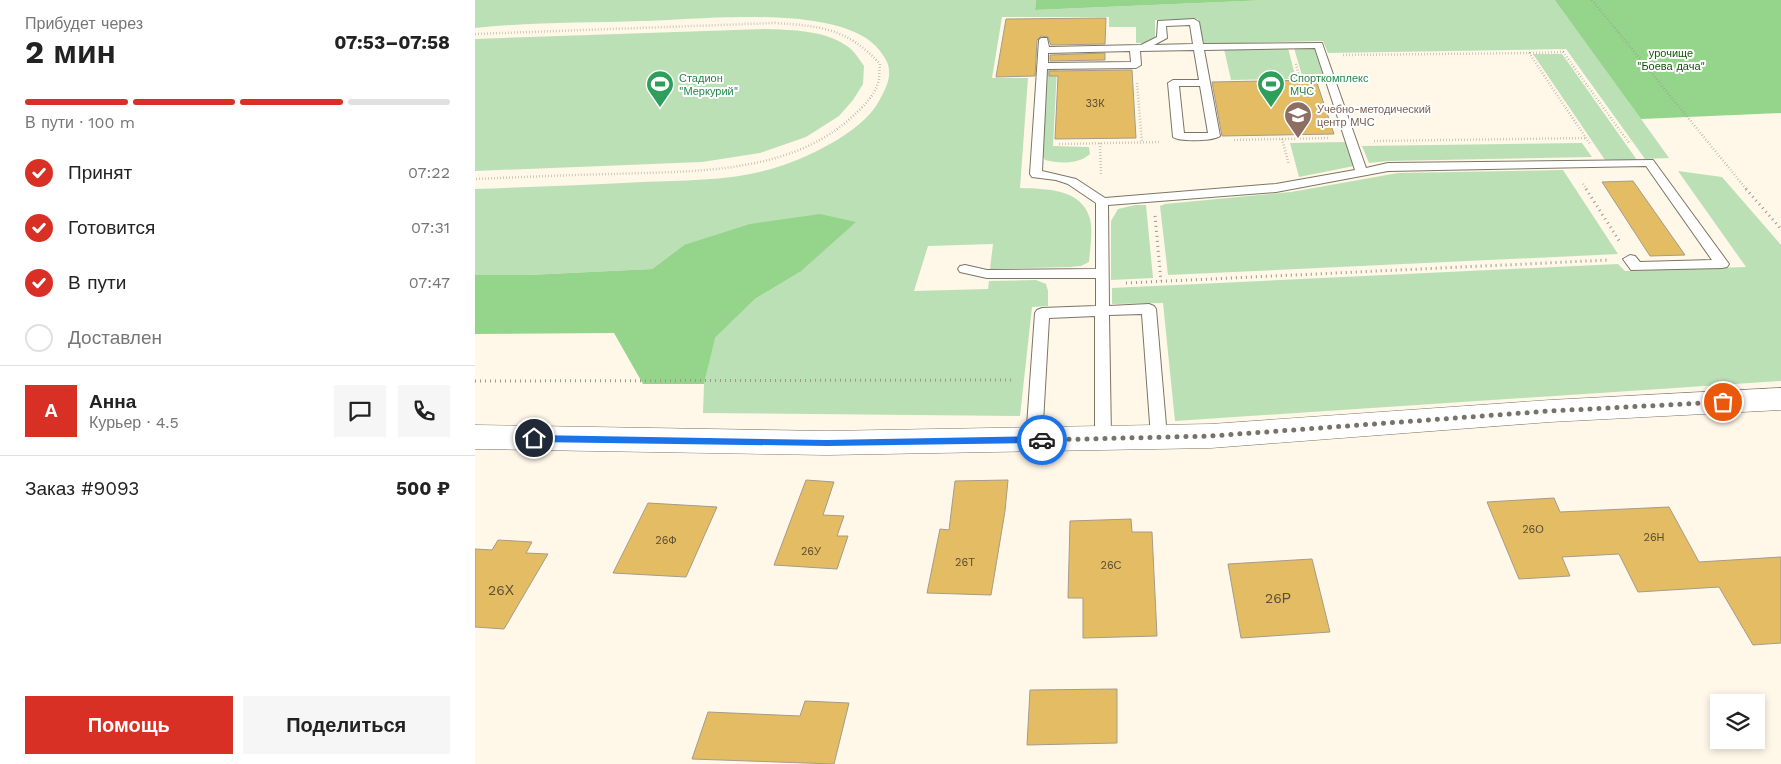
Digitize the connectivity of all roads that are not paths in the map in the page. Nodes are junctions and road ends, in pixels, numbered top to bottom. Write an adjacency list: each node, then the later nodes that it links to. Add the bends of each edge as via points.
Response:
1 (1199, 47): 2 (lane); 2 (lane, via 1194,22 1186,22 1161,23 1162,38); 4 (lane); 5 (lane, via 1319,45)
2 (1138, 48): 3 (lane, via 1136,65); 3 (lane, via 1044,45)
3 (1042, 66): 6 (lane, via 1036,174 1058,175 1076,181)
4 (1205, 83): 4 (lane, via 1173,84 1179,137 1214,136)
5 (1362, 172): 6 (lane, via 1276,188); 7 (lane, via 1388,167 1649,162 1722,264 1635,267)
6 (1102, 202): 9 (lane)
7 (1630, 259)
8 (965, 269): 9 (lane, via 987,274)
9 (1103, 279): 10 (lane)
10 (1103, 310): 12 (lane, via 1149,309); 14 (lane); 15 (lane, via 1042,313)
11 (1781, 399): 12 (street, via 1550,411 1211,436)
12 (1159, 436): 14 (street)
13 (475, 437): 15 (street, via 827,443)
14 (1103, 438): 15 (street)
15 (1034, 440)

